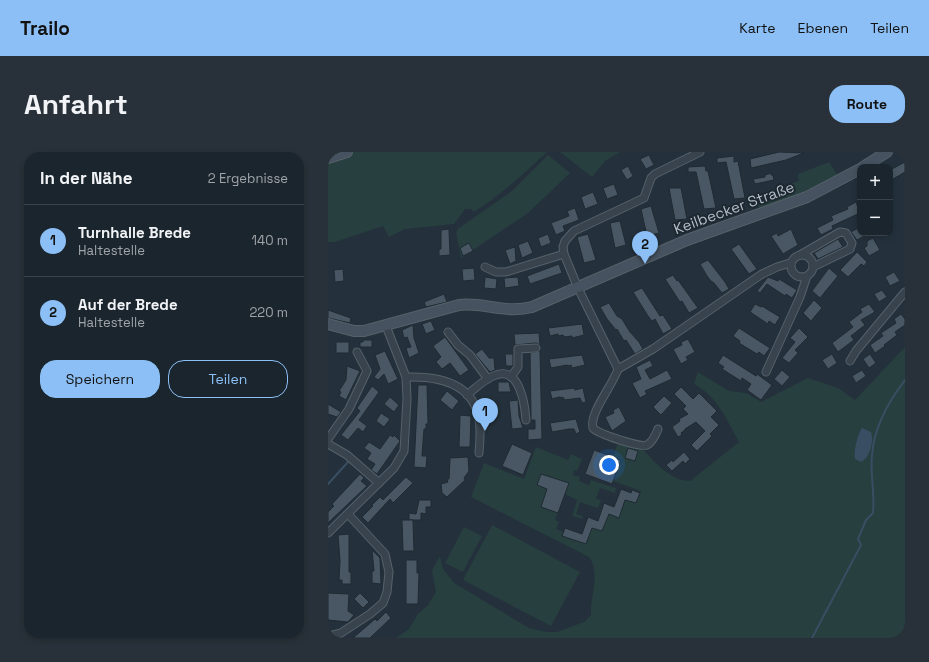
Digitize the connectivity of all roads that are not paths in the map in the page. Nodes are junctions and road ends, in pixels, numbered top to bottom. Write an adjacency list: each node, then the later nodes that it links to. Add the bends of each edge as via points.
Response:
1 (347, 152): 4 (main road)
2 (700, 152): 7 (street, via 655,174 642,200 571,233 564,244)
3 (887, 152): 5 (main road)
4 (328, 158)
5 (868, 164)
6 (857, 171): 13 (main road, Keilbecker Straße, via 808,196 687,240)
7 (564, 254): 10 (street, via 506,272 496,272); 13 (street)
8 (800, 255): 9 (street); 11 (street, via 810,258); 11 (street, via 840,232 846,233 852,243 850,249)
9 (790, 263): 12 (street, via 795,275); 21 (street, via 762,274 653,349)
10 (485, 267)
11 (813, 267): 12 (street)
12 (807, 276): 22 (street)
13 (578, 288): 16 (main road, Keilbecker Straße, via 527,309 505,310 462,305); 21 (street)
14 (905, 292): 20 (street)
15 (328, 324): 16 (main road, Keilbecker Straße, via 359,332)
16 (386, 326): 23 (street)
17 (448, 332): 25 (street)
18 (536, 348): 24 (street, via 518,349 518,368)
19 (357, 352): 29 (street, via 367,371 349,409)
20 (850, 361)
21 (618, 369): 28 (street, via 596,414 593,428 643,445 650,443)
22 (766, 372)
23 (406, 377): 26 (street, via 442,379); 32 (street, via 404,451 398,463)
24 (511, 377): 25 (street, via 500,374); 27 (street, via 523,397)
25 (488, 379): 26 (street)
26 (467, 395): 31 (street, via 475,407 479,420)
27 (526, 420)
28 (658, 429)
29 (328, 438)
30 (328, 444): 32 (street, via 347,455)
31 (479, 453)
32 (379, 483): 33 (street)
33 (348, 514): 34 (street); 35 (street, via 384,552 388,565 388,588 379,607 344,632)
34 (328, 533)
35 (328, 636)

